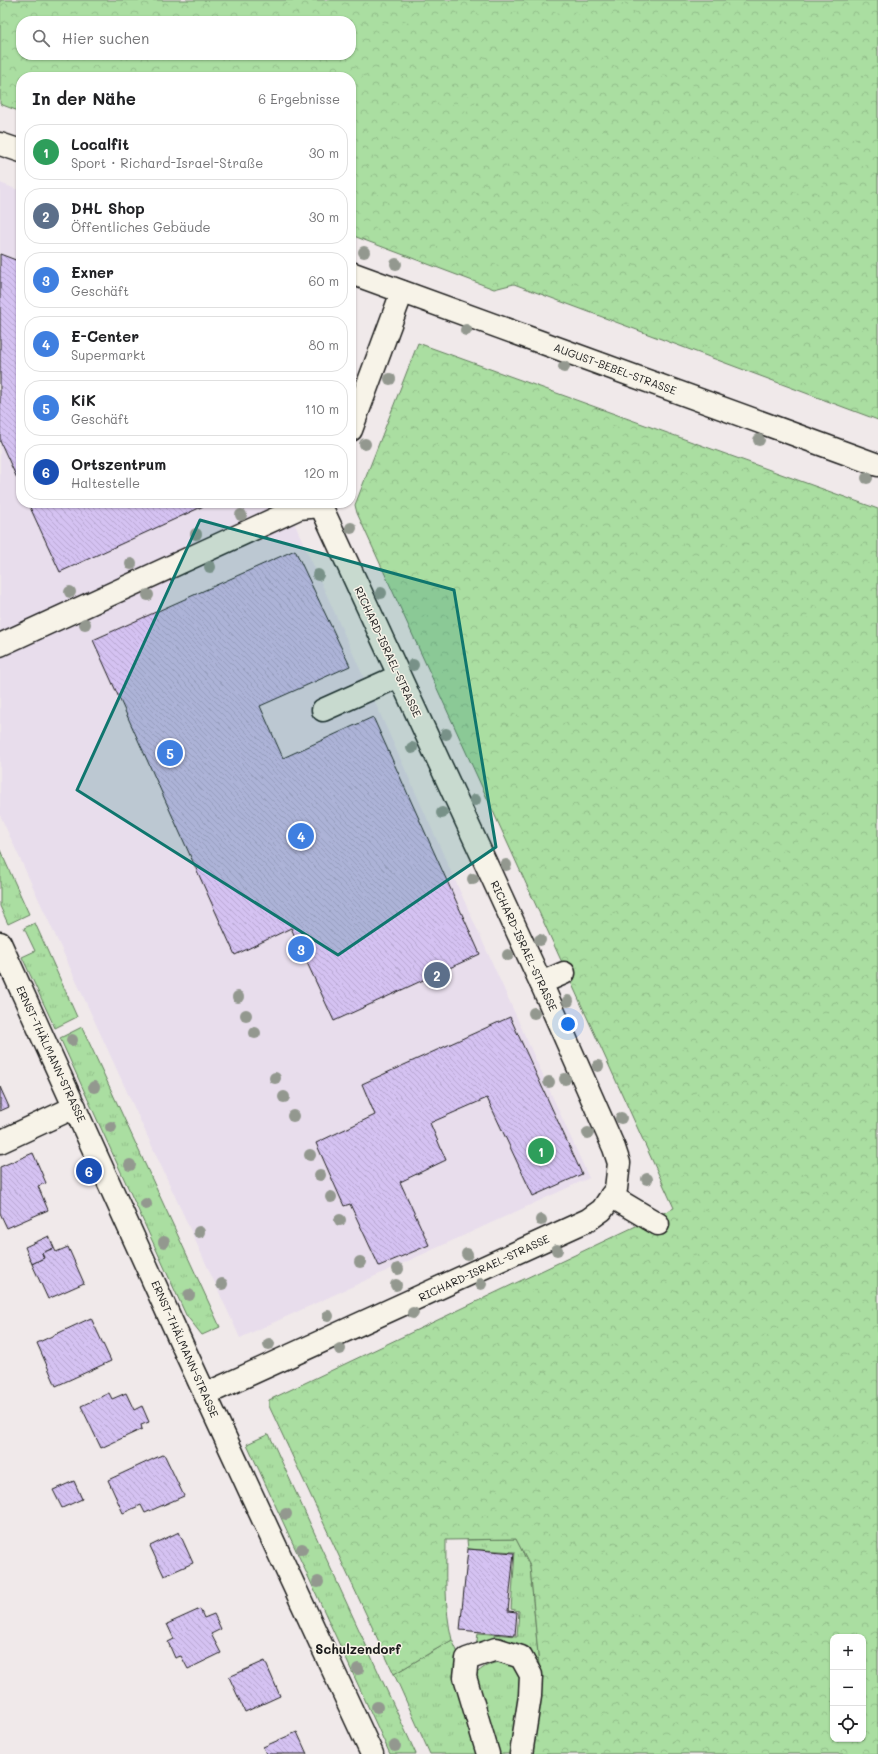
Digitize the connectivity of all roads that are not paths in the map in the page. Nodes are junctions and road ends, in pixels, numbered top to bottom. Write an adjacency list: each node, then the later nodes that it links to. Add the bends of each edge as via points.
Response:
1 (0, 144): 2 (street)
2 (16, 150)
3 (356, 275): 4 (street, AUGUST-BEBEL-STRASSE)
4 (402, 292): 5 (street); 6 (street, AUGUST-BEBEL-STRASSE)
5 (356, 416)
6 (878, 466)
7 (289, 508): 9 (street, RICHARD-ISRAEL-STRASSE)
8 (323, 508): 10 (street, RICHARD-ISRAEL-STRASSE)
9 (0, 646)
10 (399, 676): 11 (street); 14 (street, RICHARD-ISRAEL-STRASSE)
11 (323, 710)
12 (0, 943): 15 (street, ERNST-THÄLMANN-STRASSE)
13 (564, 973): 14 (street)
14 (541, 983): 17 (street, RICHARD-ISRAEL-STRASSE, via 619,1163 616,1189)
15 (75, 1107): 16 (street); 19 (street, ERNST-THÄLMANN-STRASSE)
16 (0, 1142)
17 (611, 1196): 18 (street); 19 (street, RICHARD-ISRAEL-STRASSE, via 602,1210 588,1220)
18 (658, 1224)
19 (206, 1394): 20 (street, ERNST-THÄLMANN-STRASSE)
20 (372, 1754)
21 (488, 1754): 22 (street, via 465,1677 467,1659 496,1649 521,1657 531,1675)
22 (521, 1754)

